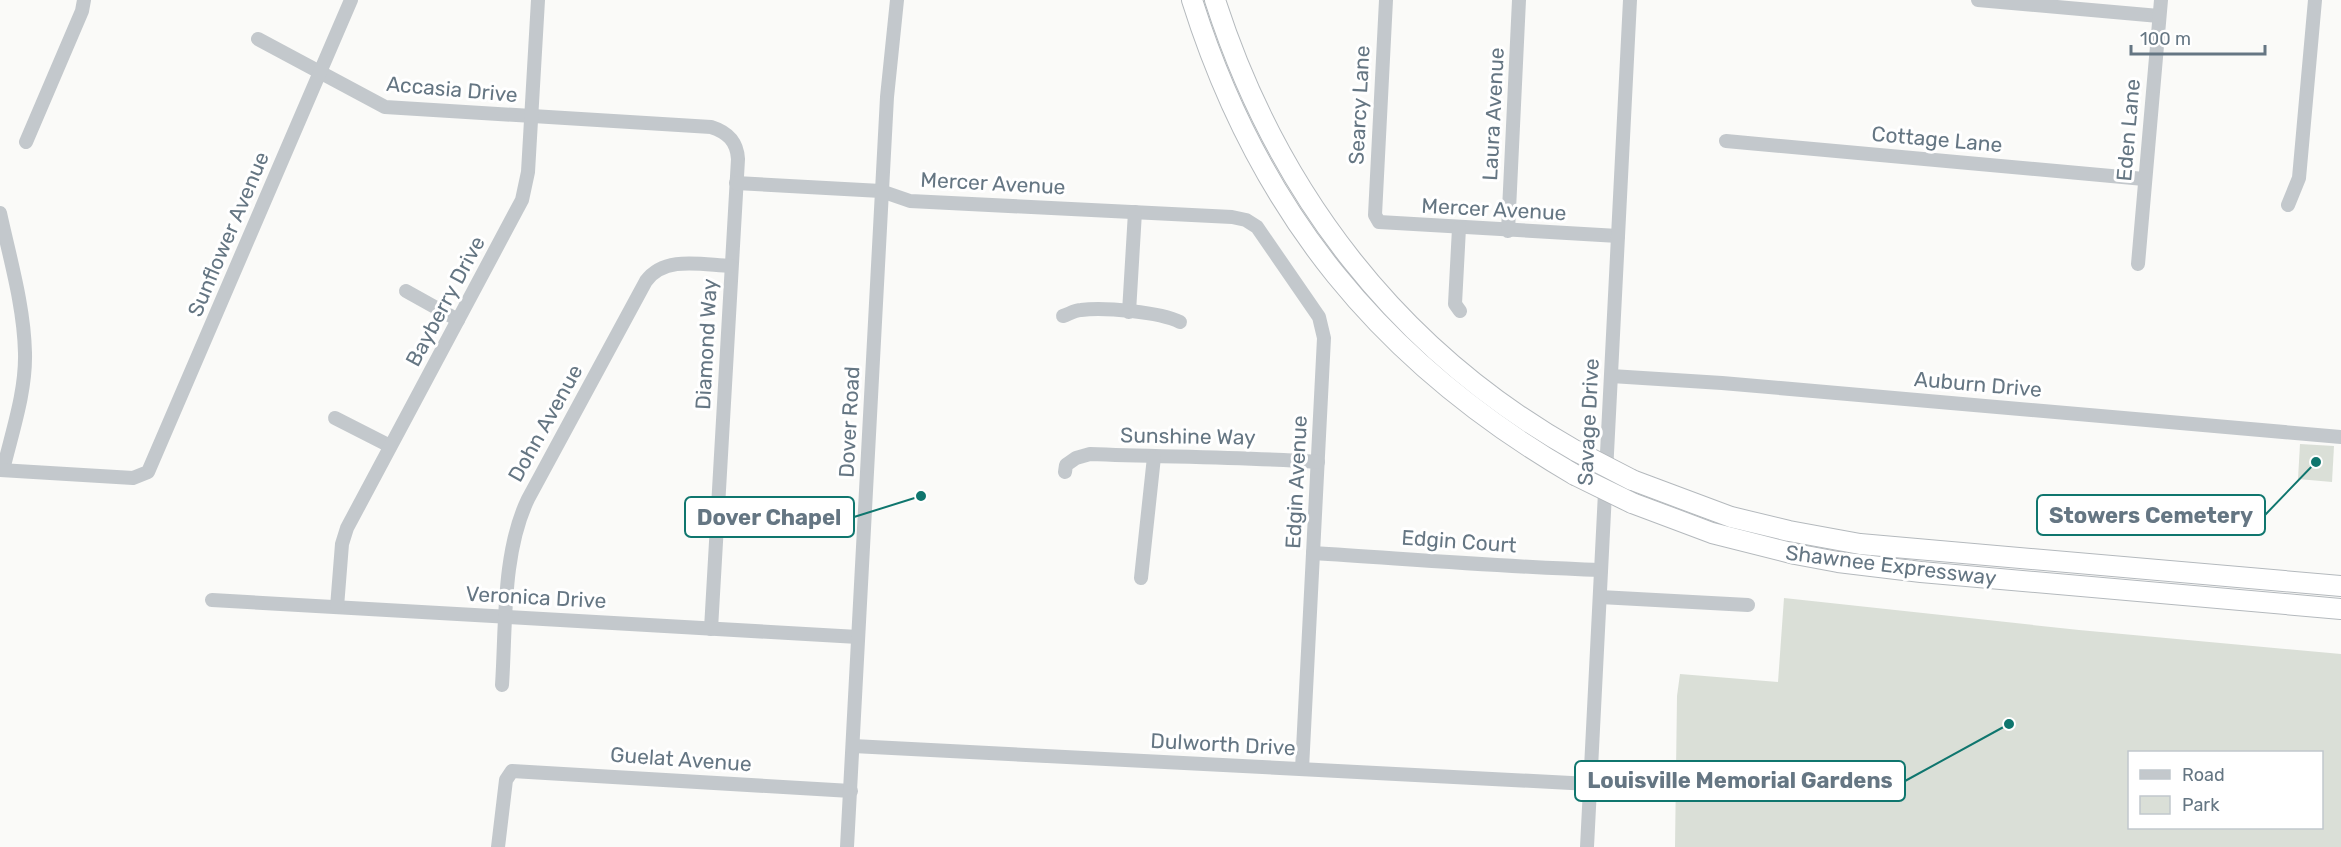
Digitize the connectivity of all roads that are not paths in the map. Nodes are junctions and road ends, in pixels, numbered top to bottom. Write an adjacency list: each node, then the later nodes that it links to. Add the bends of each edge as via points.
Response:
1 (84, 0): 19 (street)
2 (351, 0): 15 (street, Sunflower Avenue)
3 (538, 0): 16 (street, Bayberry Drive)
4 (897, 0): 22 (street, Dover Road)
5 (1192, 0): 55 (highway, Shawnee Expressway, bridge, via 1237,117 1268,177 1348,291 1408,354 1456,396 1512,437 1575,475 1632,503 1712,533 1838,562)
6 (1215, 0): 50 (highway, Shawnee Expressway, bridge, via 1252,99 1276,147 1303,194 1362,274 1443,357 1494,399 1576,451 1632,480 1731,517 1797,533 1860,544)
7 (1386, 0): 25 (street, Searcy Lane)
8 (1520, 0): 29 (street, Laura Avenue)
9 (1630, 0): 30 (street, Savage Drive)
10 (1978, 0): 13 (street)
11 (2161, 0): 13 (street, Eden Lane)
12 (2315, 0): 23 (street, via 2299,178)
13 (2159, 16): 20 (street, Eden Lane)
14 (258, 39): 15 (street, Accasia Drive)
15 (321, 72): 16 (street, Accasia Drive, via 385,107); 45 (street, Sunflower Avenue, via 151,467 136,477)
16 (531, 117): 17 (street, Accasia Drive); 37 (street, Bayberry Drive, via 522,200)
17 (659, 123): 21 (street, Diamond Way, via 711,127 726,134 737,151)
18 (1726, 141): 20 (street, Cottage Lane)
19 (26, 142)
20 (2144, 179): 31 (street, Eden Lane)
21 (736, 183): 22 (street, Mercer Avenue); 32 (street, Diamond Way)
22 (881, 191): 24 (street, Mercer Avenue, via 910,201); 58 (street, Dover Road)
23 (2288, 205)
24 (1135, 212): 27 (street, Mercer Avenue); 35 (street)
25 (1375, 212): 28 (street, Mercer Avenue, via 1376,219 1384,224)
26 (0, 213): 45 (street, via 22,313 25,355 18,409)
27 (1248, 221): 44 (street, Edgin Avenue, via 1266,238 1322,327)
28 (1459, 228): 29 (street, Mercer Avenue); 34 (street, via 1455,304)
29 (1508, 231): 30 (street, Mercer Avenue)
30 (1618, 236): 39 (street, Savage Drive)
31 (2138, 264)
32 (731, 266): 56 (street, Dohn Avenue, via 673,264 658,268 646,281 522,511 512,545); 57 (street, Diamond Way)
33 (406, 291): 37 (street)
34 (1460, 311)
35 (1129, 312): 36 (street, via 1083,309); 38 (street, via 1163,315)
36 (1063, 316)
37 (458, 320): 42 (street, Bayberry Drive)
38 (1180, 322)
39 (1611, 376): 41 (street, Auburn Drive, via 1722,382); 48 (street, Savage Drive)
40 (335, 417): 42 (street)
41 (2341, 437)
42 (390, 446): 54 (street, Bayberry Drive, via 346,528)
43 (1154, 457): 44 (street, Sunshine Way, via 1230,456); 46 (street, Sunshine Way, via 1081,456 1066,465); 49 (street)
44 (1318, 462): 47 (street, Edgin Avenue)
45 (2, 470)
46 (1065, 472)
47 (1313, 553): 48 (street, Edgin Court); 61 (street, Edgin Avenue)
48 (1601, 570): 51 (street, Savage Drive)
49 (1141, 578)
50 (2341, 586)
51 (1600, 597): 53 (street); 62 (street, Savage Drive)
52 (212, 600): 54 (street, Veronica Drive)
53 (1748, 605)
54 (337, 607): 56 (street, Veronica Drive)
55 (2341, 609)
56 (506, 617): 57 (street, Veronica Drive); 59 (street, Dohn Avenue)
57 (711, 628): 58 (street, Veronica Drive)
58 (858, 637): 60 (street, Dover Road)
59 (502, 685)
60 (854, 746): 61 (street, Dulworth Drive); 63 (street, Dover Road)
61 (1302, 769): 62 (street, Dulworth Drive)
62 (1590, 784): 66 (street, Savage Drive)
63 (851, 790): 64 (street, Guelat Avenue, via 517,770 509,772 506,780); 65 (street, Dover Road)
64 (498, 847)
65 (847, 847)
66 (1587, 847)

